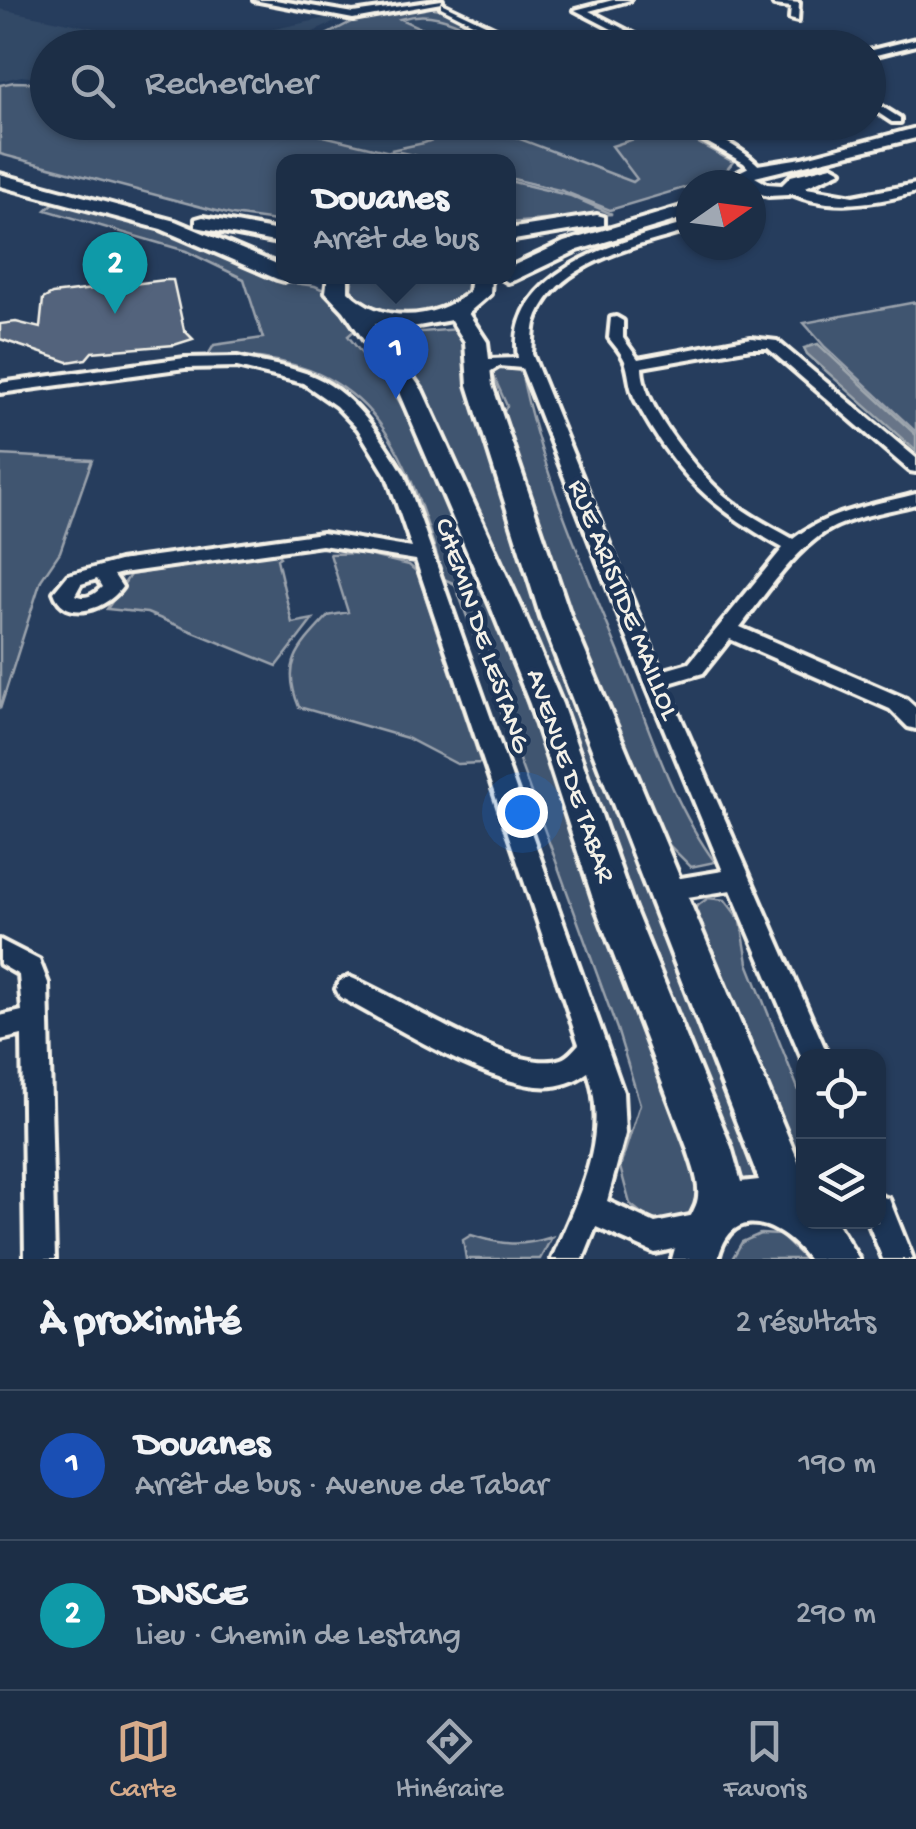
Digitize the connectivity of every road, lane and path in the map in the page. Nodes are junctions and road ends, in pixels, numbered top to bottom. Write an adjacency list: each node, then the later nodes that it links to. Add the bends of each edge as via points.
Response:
1 (259, 0): 4 (street, via 353,16)
2 (617, 1): 8 (street, via 580,10)
3 (777, 2): 6 (street, via 796,5)
4 (441, 3): 5 (street)
5 (459, 4): 7 (street)
6 (794, 19)
7 (502, 30)
8 (620, 30)
9 (916, 42): 10 (street)
10 (889, 49): 11 (street); 12 (street)
11 (886, 50)
12 (913, 58)
13 (886, 113): 14 (street)
14 (896, 120)
15 (916, 133): 20 (main road)
16 (709, 140): 19 (street)
17 (916, 146): 23 (main road)
18 (0, 170): 29 (main road)
19 (750, 170)
20 (766, 177)
21 (0, 180): 30 (main road, via 191,233)
22 (766, 181): 23 (main road)
23 (794, 185): 24 (street, via 820,198 859,202)
24 (916, 188)
25 (676, 199): 28 (main road, via 586,224)
26 (676, 214): 31 (main road, via 570,246)
27 (676, 231): 38 (street, RUE ARISTIDE MAILLOL, via 589,261 551,284 528,314)
28 (516, 234)
29 (276, 236)
30 (276, 270)
31 (516, 272)
32 (324, 284): 35 (main road, via 401,320); 60 (main road, AVENUE DE TABAR, via 410,390 533,673 615,908 709,1146 720,1186)
33 (482, 284): 35 (main road)
34 (497, 284): 35 (main road)
35 (465, 306): 39 (main road, AVENUE DE TABAR)
36 (616, 321): 37 (street, via 616,338)
37 (634, 364): 41 (street, via 772,344); 43 (street, via 633,376 666,438 718,500)
38 (528, 366): 39 (street, via 493,362); 47 (street, RUE ARISTIDE MAILLOL)
39 (478, 374): 50 (main road, AVENUE DE TABAR, via 556,618)
40 (0, 388): 44 (street, CHEMIN DE LESTANG, via 204,362 303,377 342,403 384,454)
41 (916, 467)
42 (916, 499): 43 (street, via 832,521)
43 (794, 548): 46 (street)
44 (425, 556): 45 (street, via 309,540); 55 (street, CHEMIN DE LESTANG)
45 (104, 575)
46 (728, 630): 47 (street, via 696,668); 48 (street, via 898,704)
47 (654, 680): 49 (street, RUE ARISTIDE MAILLOL)
48 (916, 721)
49 (736, 878): 50 (street); 56 (street, RUE ARISTIDE MAILLOL)
50 (662, 891): 57 (main road, AVENUE DE TABAR)
51 (0, 951): 53 (street, via 30,968)
52 (349, 989): 55 (street, via 512,1070 556,1074 576,1066)
53 (36, 1020): 54 (street); 62 (street)
54 (0, 1028)
55 (594, 1046): 61 (street, CHEMIN DE LESTANG, via 613,1109 605,1157)
56 (811, 1049)
57 (796, 1205)
58 (796, 1214): 60 (main road, via 768,1202 740,1202)
59 (886, 1229): 63 (street)
60 (706, 1234): 61 (street)
61 (574, 1244)
62 (40, 1259)
63 (898, 1259)

